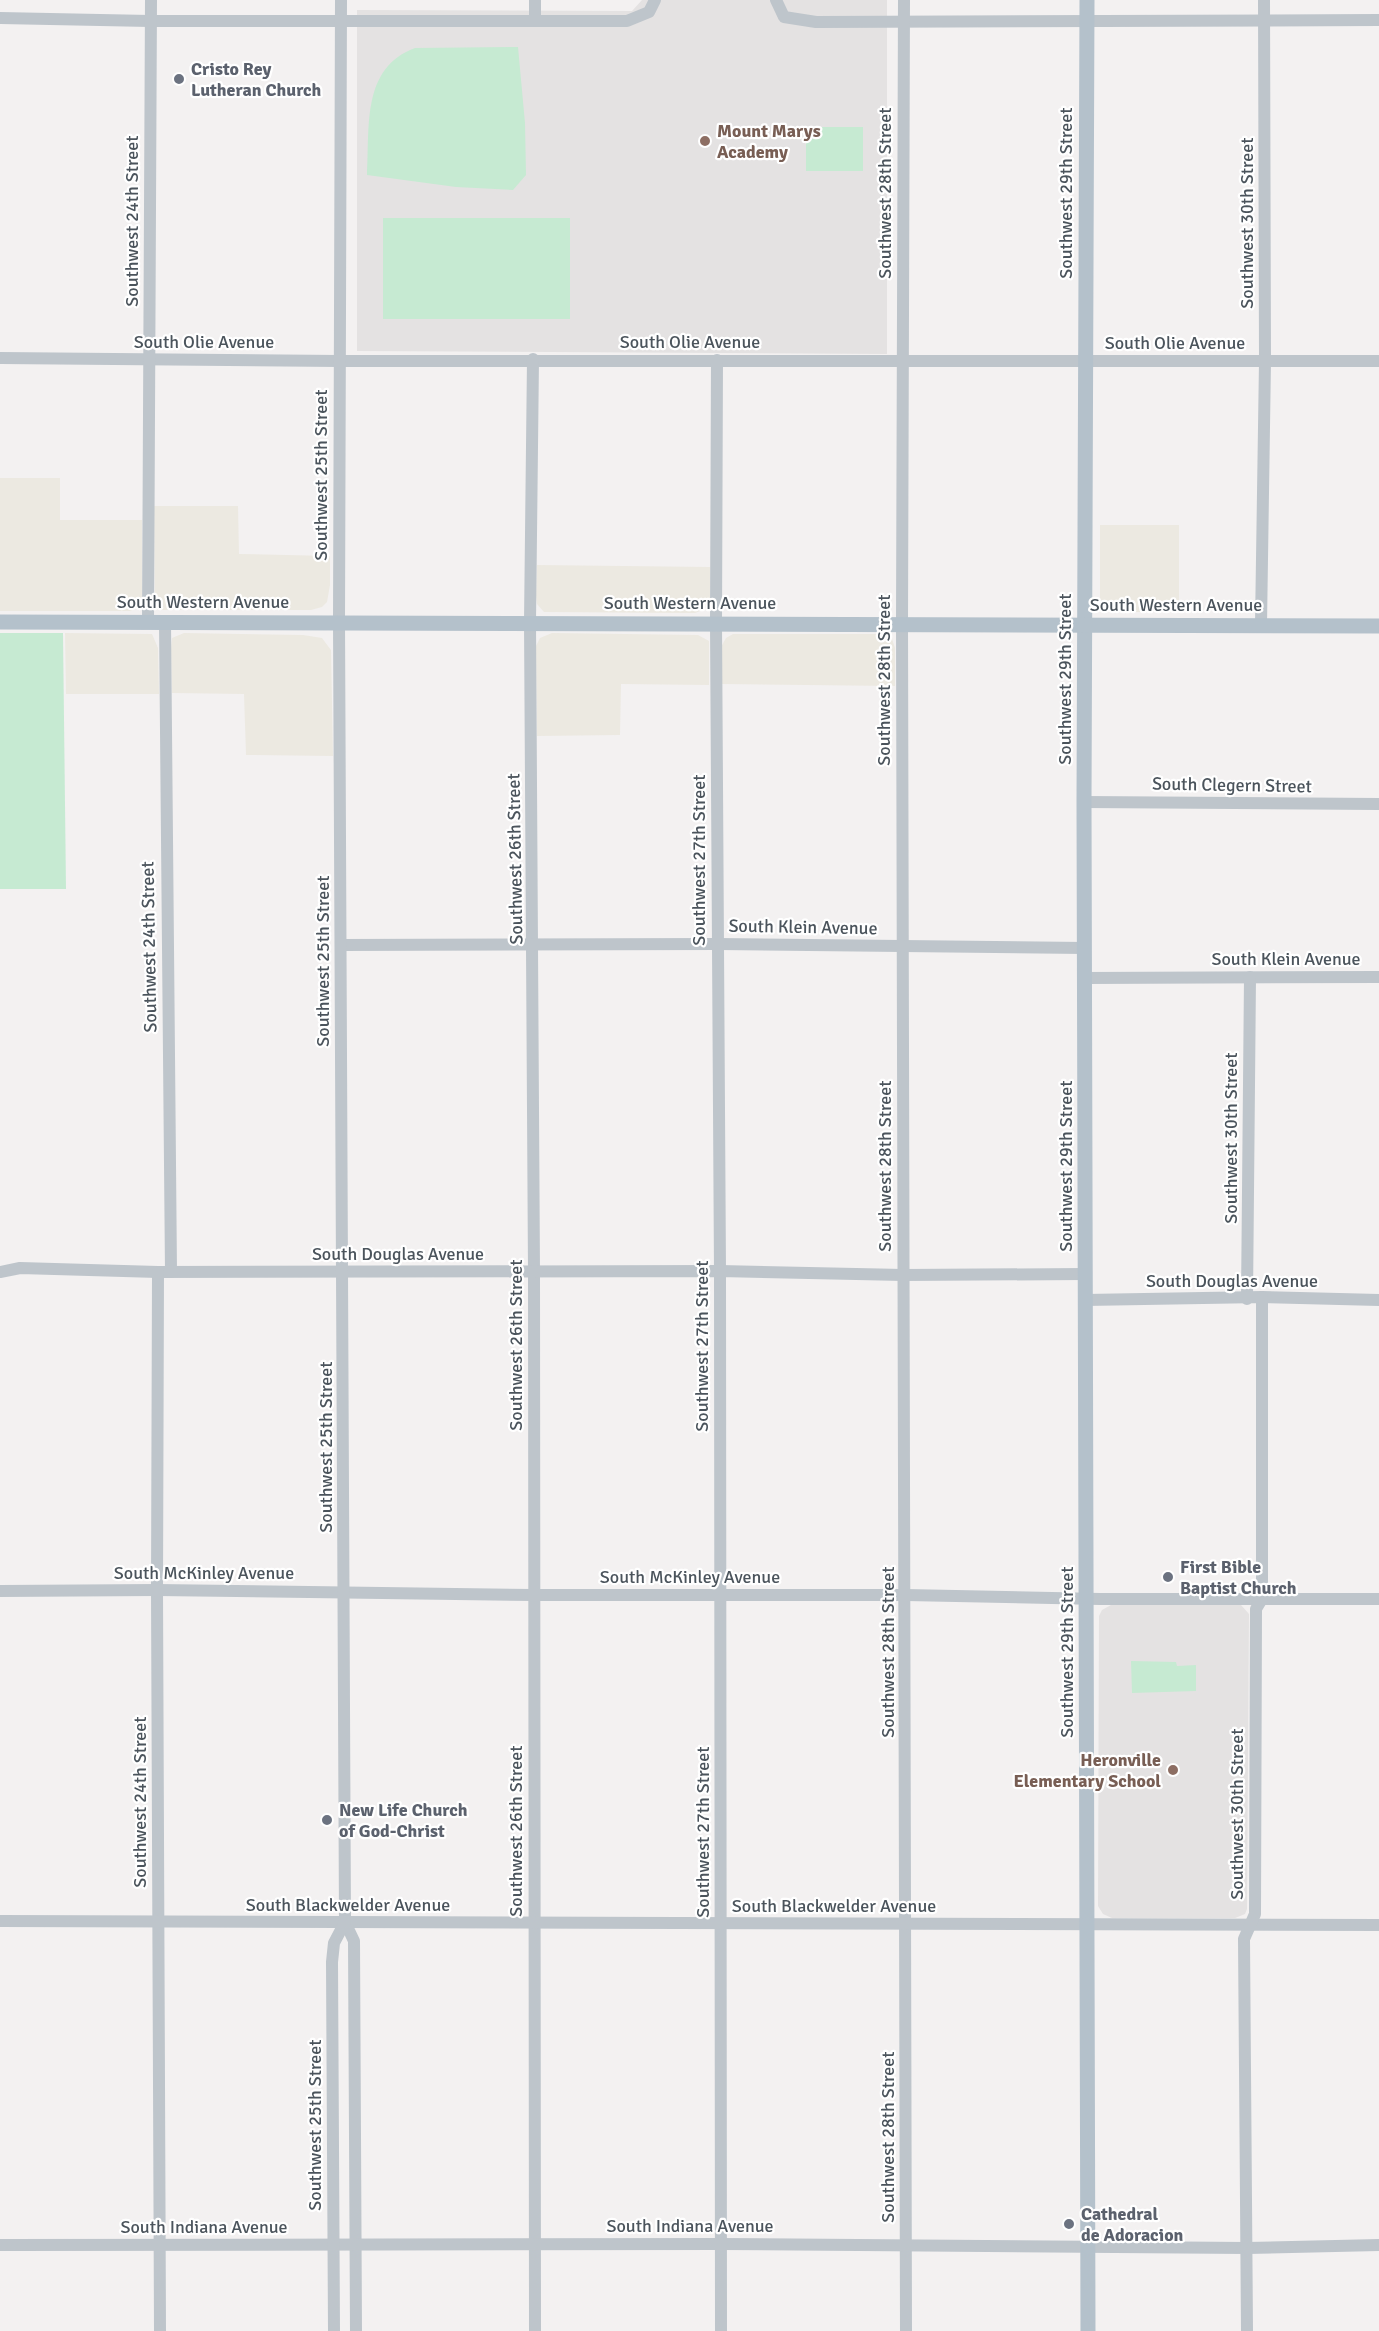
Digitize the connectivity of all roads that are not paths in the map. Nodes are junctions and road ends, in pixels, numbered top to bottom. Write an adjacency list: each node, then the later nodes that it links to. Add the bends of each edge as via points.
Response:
1 (151, 0): 12 (street, Southwest 24th Street)
2 (341, 0): 10 (street, Southwest 25th Street)
3 (535, 0): 13 (street)
4 (655, 0): 13 (street, via 649,12 627,21)
5 (776, 0): 16 (street, via 784,18 795,21)
6 (904, 0): 16 (street, Southwest 28th Street)
7 (1087, 0): 14 (main road, Southwest 29th Street)
8 (1264, 0): 15 (street, Southwest 30th Street)
9 (0, 18): 12 (street)
10 (341, 20): 12 (street); 13 (street); 21 (street, Southwest 25th Street)
11 (1379, 20): 15 (street)
12 (150, 21): 19 (street, Southwest 24th Street)
13 (535, 21)
14 (1086, 21): 15 (street); 16 (street); 23 (main road, Southwest 29th Street)
15 (1263, 22): 24 (street, Southwest 30th Street)
16 (904, 23): 22 (street, Southwest 28th Street)
17 (0, 358): 19 (street, South Olie Avenue)
18 (533, 359): 20 (street, South Olie Avenue); 21 (street, South Olie Avenue); 30 (street, Southwest 26th Street)
19 (150, 360): 21 (street, South Olie Avenue); 27 (street, Southwest 24th Street)
20 (717, 360): 22 (street, South Olie Avenue); 31 (street, Southwest 27th Street)
21 (339, 361): 29 (street, Southwest 25th Street)
22 (902, 361): 23 (street, South Olie Avenue); 32 (street, Southwest 28th Street)
23 (1085, 361): 24 (street, South Olie Avenue); 33 (main road, Southwest 29th Street)
24 (1266, 361): 25 (street, South Olie Avenue); 34 (street, Southwest 30th Street)
25 (1379, 361)
26 (0, 622): 27 (main road, South Western Avenue)
27 (148, 622): 28 (main road, South Western Avenue)
28 (165, 622): 29 (main road, South Western Avenue); 50 (street, Southwest 24th Street)
29 (339, 622): 30 (main road, South Western Avenue); 40 (street, Southwest 25th Street)
30 (530, 622): 31 (main road, South Western Avenue); 38 (street, Southwest 26th Street)
31 (716, 623): 32 (main road, South Western Avenue); 39 (street, Southwest 27th Street)
32 (902, 623): 33 (main road, South Western Avenue); 41 (street, Southwest 28th Street)
33 (1084, 624): 34 (main road, South Western Avenue); 36 (main road, Southwest 29th Street)
34 (1261, 625): 35 (main road, South Western Avenue)
35 (1379, 626)
36 (1084, 802): 37 (street, South Clegern Street); 42 (main road, Southwest 29th Street)
37 (1379, 804)
38 (533, 944): 39 (street, South Klein Avenue); 40 (street, South Klein Avenue); 46 (street, Southwest 26th Street)
39 (718, 944): 41 (street, South Klein Avenue); 47 (street, Southwest 27th Street)
40 (341, 945): 51 (street, Southwest 25th Street)
41 (903, 947): 42 (street, South Klein Avenue); 53 (street, Southwest 28th Street)
42 (1085, 948): 45 (main road, Southwest 29th Street)
43 (1250, 977): 44 (street, South Klein Avenue); 45 (street, South Klein Avenue); 55 (street, Southwest 30th Street)
44 (1379, 977)
45 (1085, 978): 52 (main road, Southwest 29th Street)
46 (534, 1271): 47 (street, South Douglas Avenue); 51 (street, South Douglas Avenue); 61 (street, Southwest 26th Street)
47 (720, 1271): 53 (street, South Douglas Avenue); 62 (street, Southwest 27th Street)
48 (0, 1272): 49 (street, South Douglas Avenue, via 20,1268)
49 (158, 1272): 50 (street, South Douglas Avenue); 58 (street, Southwest 24th Street)
50 (171, 1272): 51 (street, South Douglas Avenue)
51 (343, 1273): 60 (street, Southwest 25th Street)
52 (1085, 1274): 53 (street, South Douglas Avenue); 57 (main road, Southwest 29th Street)
53 (903, 1275): 63 (street, Southwest 28th Street)
54 (1262, 1298): 55 (street, South Douglas Avenue); 56 (street, South Douglas Avenue); 65 (street, Southwest 30th Street)
55 (1248, 1299): 57 (street, South Douglas Avenue)
56 (1379, 1299)
57 (1085, 1300): 64 (main road, Southwest 29th Street)
58 (156, 1590): 59 (street, South McKinley Avenue); 60 (street, South McKinley Avenue); 68 (street, Southwest 24th Street)
59 (0, 1591)
60 (344, 1592): 61 (street, South McKinley Avenue); 69 (street, Southwest 25th Street)
61 (533, 1595): 62 (street, South McKinley Avenue); 70 (street, Southwest 26th Street)
62 (720, 1595): 63 (street, South McKinley Avenue); 71 (street, Southwest 27th Street)
63 (906, 1595): 64 (street, South McKinley Avenue); 72 (street, Southwest 28th Street)
64 (1086, 1599): 65 (street, South McKinley Avenue); 74 (main road, Southwest 29th Street)
65 (1262, 1599): 66 (street, South McKinley Avenue); 73 (street, Southwest 30th Street, via 1256,1609 1256,1859 1255,1914)
66 (1379, 1599)
67 (0, 1921): 68 (street, South Blackwelder Avenue)
68 (158, 1922): 69 (street, South Blackwelder Avenue); 79 (street, Southwest 24th Street)
69 (345, 1922): 70 (street, South Blackwelder Avenue); 81 (street, Southwest 25th Street, via 334,1943 332,1962); 82 (street, Southwest 25th Street, via 354,1941)
70 (535, 1924): 71 (street, South Blackwelder Avenue); 76 (street, Southwest 26th Street)
71 (721, 1924): 72 (street, South Blackwelder Avenue); 77 (street, Southwest 27th Street)
72 (906, 1924): 74 (street, South Blackwelder Avenue); 83 (street, Southwest 28th Street)
73 (1251, 1924): 74 (street, South Blackwelder Avenue); 75 (street, South Blackwelder Avenue); 85 (street, Southwest 30th Street, via 1244,1939)
74 (1087, 1925): 84 (main road, Southwest 29th Street)
75 (1379, 1925)
76 (535, 2244): 77 (street, South Indiana Avenue); 82 (street, South Indiana Avenue); 89 (street, Southwest 26th Street)
77 (721, 2244): 83 (street, South Indiana Avenue); 90 (street, Southwest 27th Street)
78 (0, 2245): 79 (street, South Indiana Avenue)
79 (161, 2245): 81 (street, South Indiana Avenue); 86 (street, Southwest 24th Street)
80 (1379, 2245): 85 (street, South Indiana Avenue)
81 (334, 2246): 82 (street, South Indiana Avenue); 87 (street, Southwest 25th Street)
82 (356, 2246): 88 (street, Southwest 25th Street)
83 (906, 2247): 84 (street, South Indiana Avenue); 91 (street, Southwest 28th Street)
84 (1088, 2247): 85 (street, South Indiana Avenue); 92 (main road, Southwest 29th Street)
85 (1247, 2248): 93 (street, Southwest 30th Street)
86 (160, 2331)
87 (334, 2331)
88 (356, 2331)
89 (535, 2331)
90 (721, 2331)
91 (906, 2331)
92 (1088, 2331)
93 (1247, 2331)

